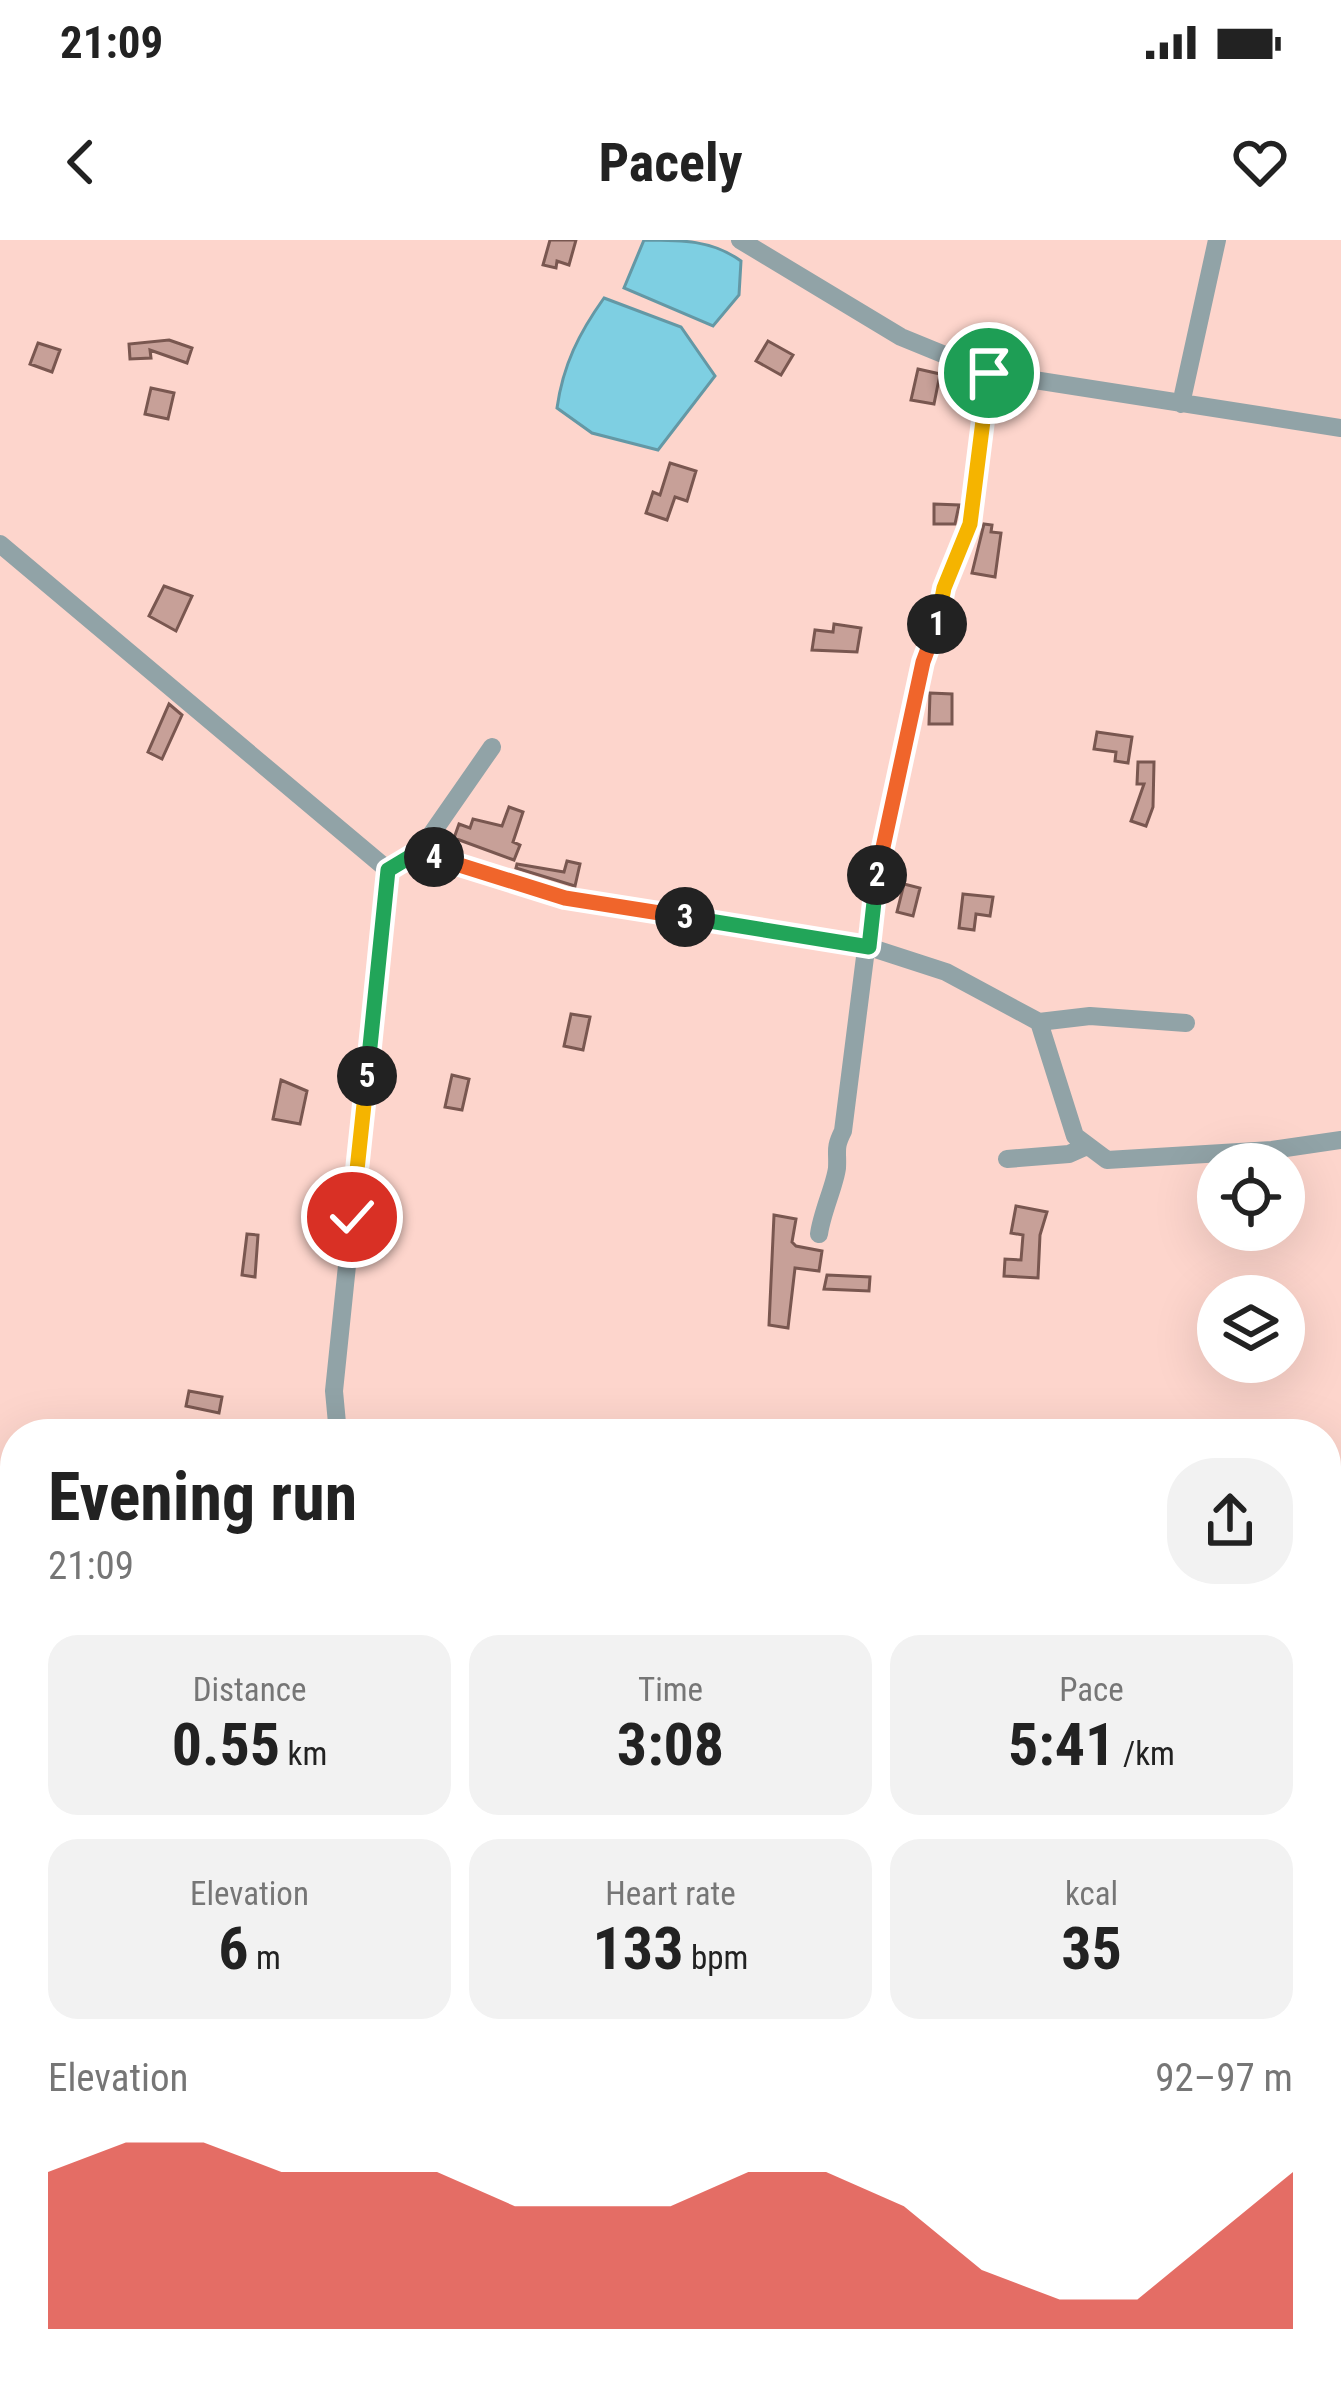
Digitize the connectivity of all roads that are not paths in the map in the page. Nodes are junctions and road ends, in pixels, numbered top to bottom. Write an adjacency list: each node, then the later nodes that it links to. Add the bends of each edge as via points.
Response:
1 (740, 240): 3 (street, via 901,338)
2 (1217, 240): 4 (street)
3 (989, 373): 4 (street); 10 (street, via 970,524 923,662 874,886)
4 (1181, 404): 5 (street)
5 (1341, 428)
6 (0, 544): 9 (street)
7 (492, 747): 8 (street)
8 (418, 852): 9 (street); 10 (street, via 565,898)
9 (388, 870): 17 (street)
10 (869, 947): 11 (street, via 946,972); 16 (street, via 837,1169)
11 (1039, 1022): 12 (street, via 1090,1016); 14 (street, via 1075,1136)
12 (1186, 1023)
13 (1341, 1139): 14 (street, via 1107,1160)
14 (1087, 1147): 15 (street)
15 (1007, 1160)
16 (819, 1234)
17 (337, 1419)

